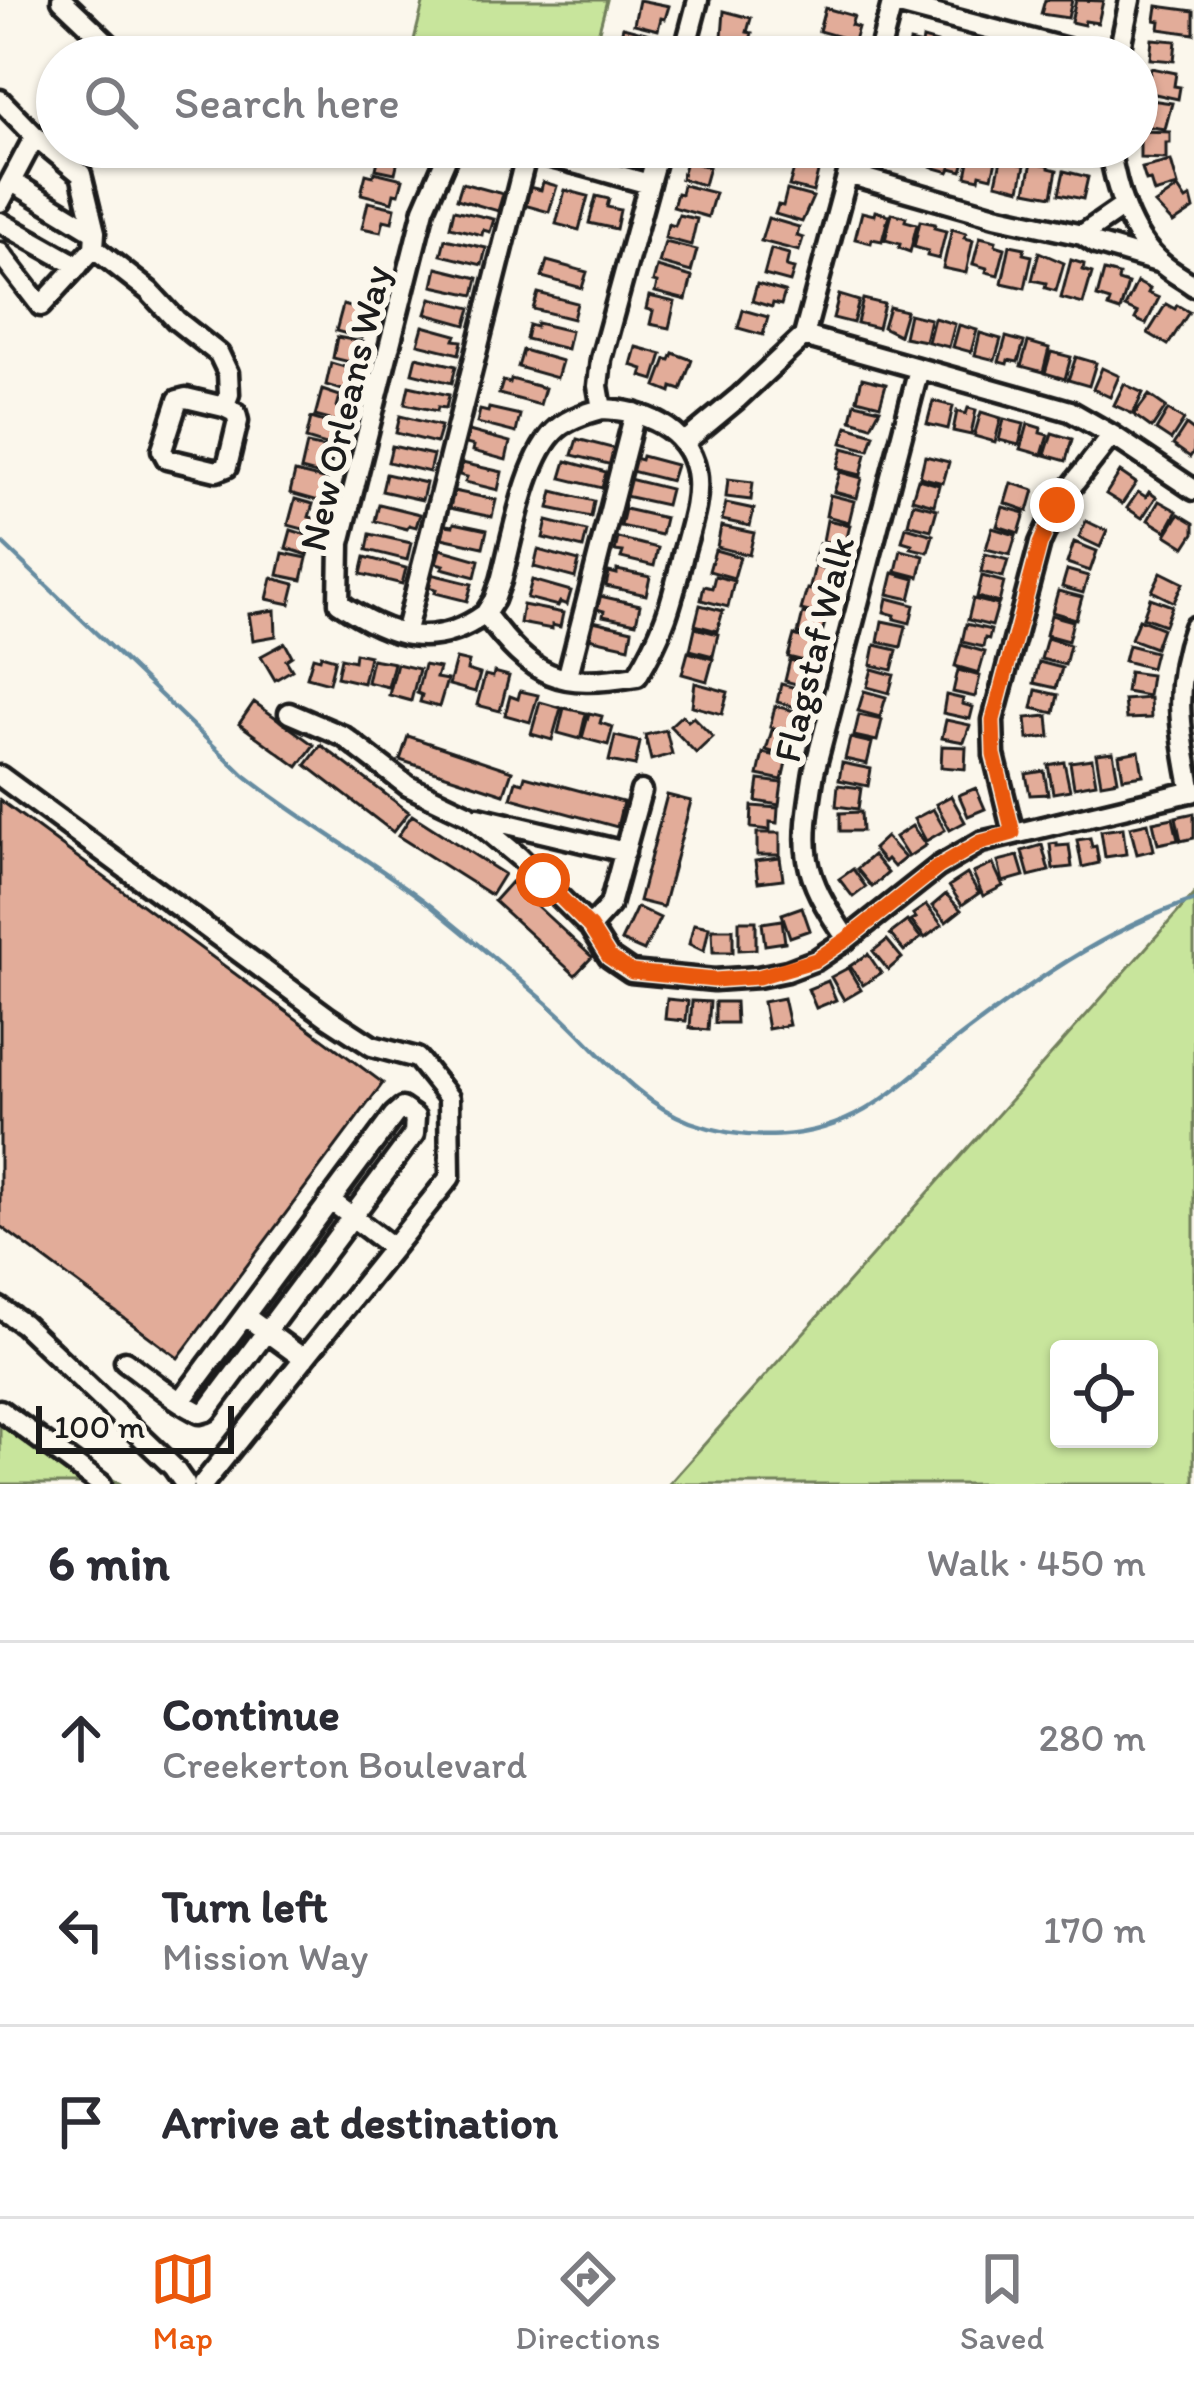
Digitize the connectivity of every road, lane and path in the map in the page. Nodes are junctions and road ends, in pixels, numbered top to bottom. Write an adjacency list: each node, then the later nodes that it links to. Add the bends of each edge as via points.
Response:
1 (62, 0): 5 (street)
2 (698, 0): 6 (street)
3 (1130, 0): 9 (street)
4 (892, 2): 7 (street); 8 (street)
5 (100, 36)
6 (689, 36)
7 (883, 36)
8 (1020, 36)
9 (1122, 36)
10 (0, 100): 11 (street)
11 (35, 136): 20 (street)
12 (74, 168): 26 (street)
13 (442, 168): 41 (street, New Orleans Way, via 424,209 340,544 339,602 370,624)
14 (523, 168): 41 (street)
15 (588, 168): 21 (street)
16 (653, 168): 21 (street)
17 (850, 168): 19 (street)
18 (1114, 168): 23 (street)
19 (848, 174): 25 (street); 31 (street)
20 (11, 182): 22 (street); 26 (street)
21 (649, 184): 34 (street, via 601,358)
22 (0, 202)
23 (1124, 206): 25 (street); 28 (street)
24 (0, 222): 29 (street)
25 (1082, 235): 28 (street)
26 (95, 240): 29 (street); 33 (street, via 219,354 228,373)
27 (0, 253): 29 (street, via 41,306)
28 (1158, 262): 30 (street)
29 (78, 266)
30 (1194, 286)
31 (804, 336): 32 (street); 37 (street)
32 (919, 369): 36 (street, via 1070,411); 51 (street, Flagstaf Walk, via 805,828 810,874)
33 (224, 407): 33 (street, via 238,421 227,467 167,459 162,450 178,400)
34 (602, 409): 35 (street); 39 (street, via 559,426 542,445)
35 (634, 413): 37 (street); 42 (street)
36 (1112, 435): 38 (street); 48 (street, via 1057,505 1040,544 993,720)
37 (685, 442): 42 (street, via 696,502 658,643 638,676)
38 (1194, 490)
39 (484, 614): 41 (street, New Orleans Way, via 466,628); 42 (street, via 534,666)
40 (1194, 627): 46 (street, via 1179,690)
41 (405, 634)
42 (567, 679)
43 (289, 713): 47 (street, via 344,736 408,786)
44 (0, 776): 54 (street, via 329,1018 372,1046 417,1058 449,1098 450,1177)
45 (640, 791): 49 (street)
46 (1193, 791): 48 (street)
47 (469, 815): 49 (street); 50 (street)
48 (1013, 833): 51 (street, via 938,867)
49 (625, 852): 50 (street, via 610,905)
50 (590, 927): 51 (street, via 609,957 632,972 714,980 788,970)
51 (847, 939)
52 (330, 1200): 53 (street); 53 (street, via 394,1115 409,1112 414,1134); 56 (street)
53 (352, 1217): 54 (street); 57 (street)
54 (393, 1248): 58 (street)
55 (0, 1307): 63 (street)
56 (245, 1316): 57 (street); 60 (street)
57 (267, 1332): 58 (street); 60 (street, via 207,1411)
58 (304, 1359): 64 (street)
59 (125, 1361): 60 (street)
60 (181, 1401)
61 (0, 1410): 62 (street)
62 (101, 1484)
63 (184, 1484)
64 (203, 1484)

